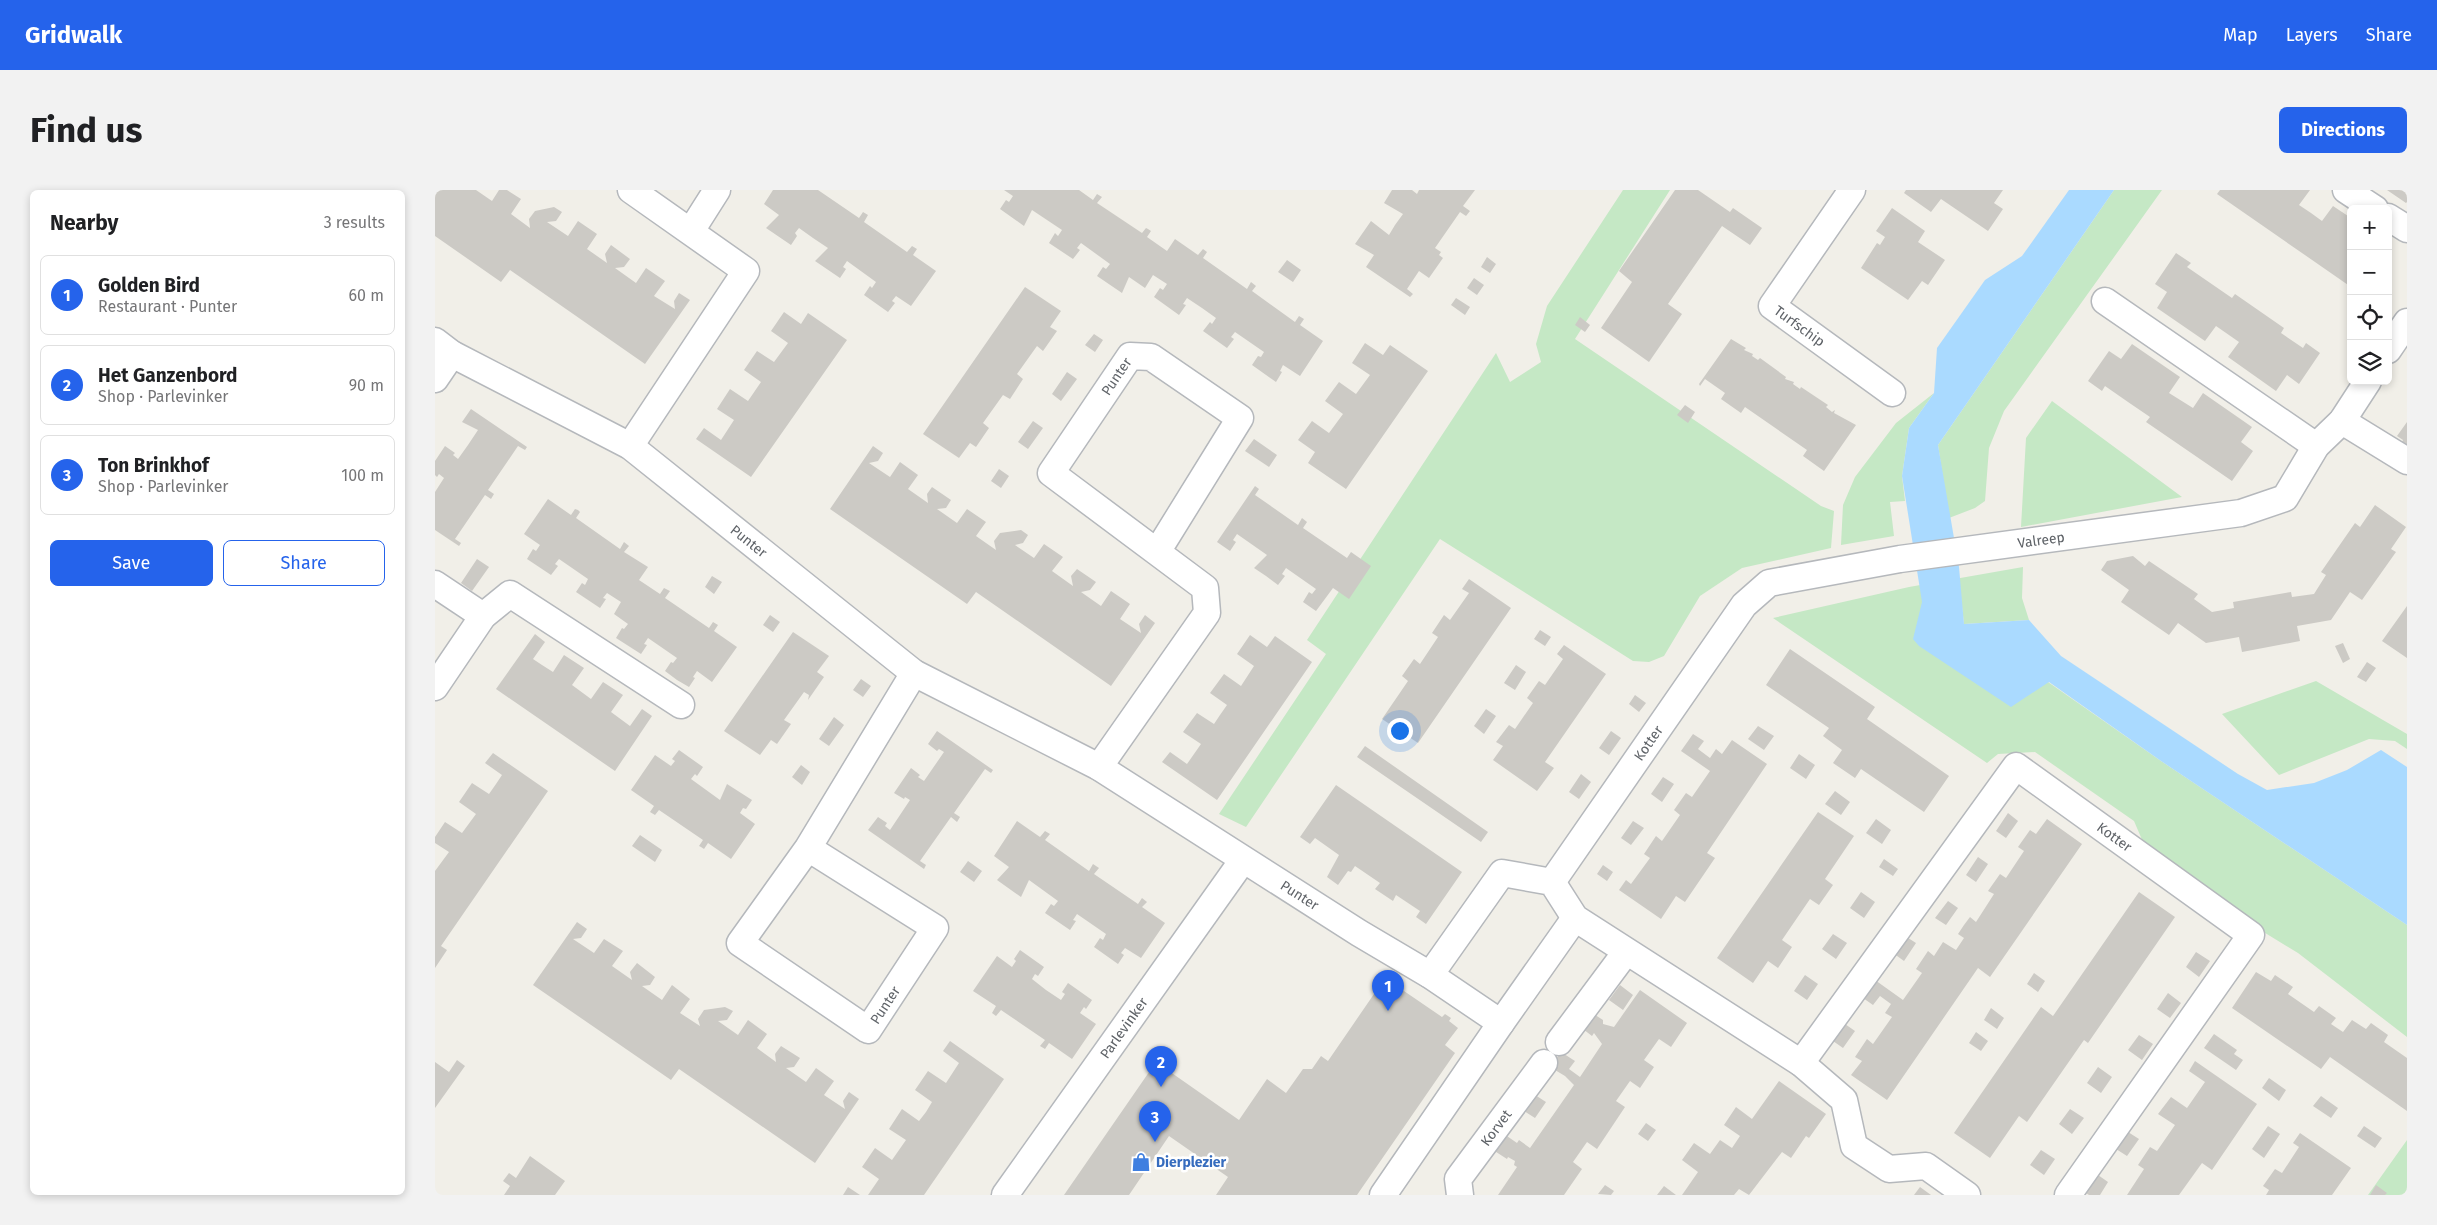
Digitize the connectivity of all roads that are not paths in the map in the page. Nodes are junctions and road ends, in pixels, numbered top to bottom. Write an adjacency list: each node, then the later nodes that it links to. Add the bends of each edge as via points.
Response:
1 (631, 190): 8 (street)
2 (717, 190): 8 (street)
3 (1852, 190): 15 (street, Turfschip, via 1772,306)
4 (2346, 190): 5 (street)
5 (2369, 205)
6 (2392, 220): 7 (street)
7 (2407, 229)
8 (691, 232): 17 (street, via 747,271)
9 (2105, 301): 18 (street)
10 (2407, 322): 11 (street)
11 (2392, 344)
12 (443, 348): 13 (street, Punter); 17 (street, Punter)
13 (435, 379)
14 (2365, 385): 16 (street, Valreep)
15 (1892, 393)
16 (2342, 421): 18 (street, Valreep); 19 (street)
17 (629, 446): 24 (street, Punter)
18 (2316, 446): 22 (street, Valreep, via 2285,498 2241,513 1900,559 1769,583)
19 (2407, 461)
20 (1157, 552): 20 (street, Punter, via 1051,473 1130,356 1151,357 1240,418); 27 (street, Punter, via 1205,588 1207,613)
21 (435, 584): 23 (street)
22 (1744, 605): 30 (street, Kotter)
23 (483, 616): 25 (street); 26 (street, via 509,594)
24 (914, 673): 27 (street, Punter); 28 (street, Punter)
25 (435, 687)
26 (681, 705)
27 (1099, 767): 29 (street, Punter)
28 (808, 848): 28 (street, Punter, via 740,943 868,1030 935,928)
29 (1243, 860): 33 (street, Punter); 36 (street, Parlevinker)
30 (1552, 882): 31 (street); 33 (street, via 1503,873)
31 (1575, 918): 32 (street); 34 (street)
32 (1626, 952): 35 (street); 38 (street, Korvet, via 1458,1179)
33 (1430, 975): 34 (street, Punter)
34 (1501, 1023): 37 (street)
35 (1801, 1063): 39 (street, via 1844,1100 1854,1146 1889,1169 1926,1166); 40 (street, Kotter, via 2016,766 2251,935)
36 (1005, 1195)
37 (1383, 1195)
38 (1460, 1195)
39 (1967, 1195)
40 (2068, 1195)

